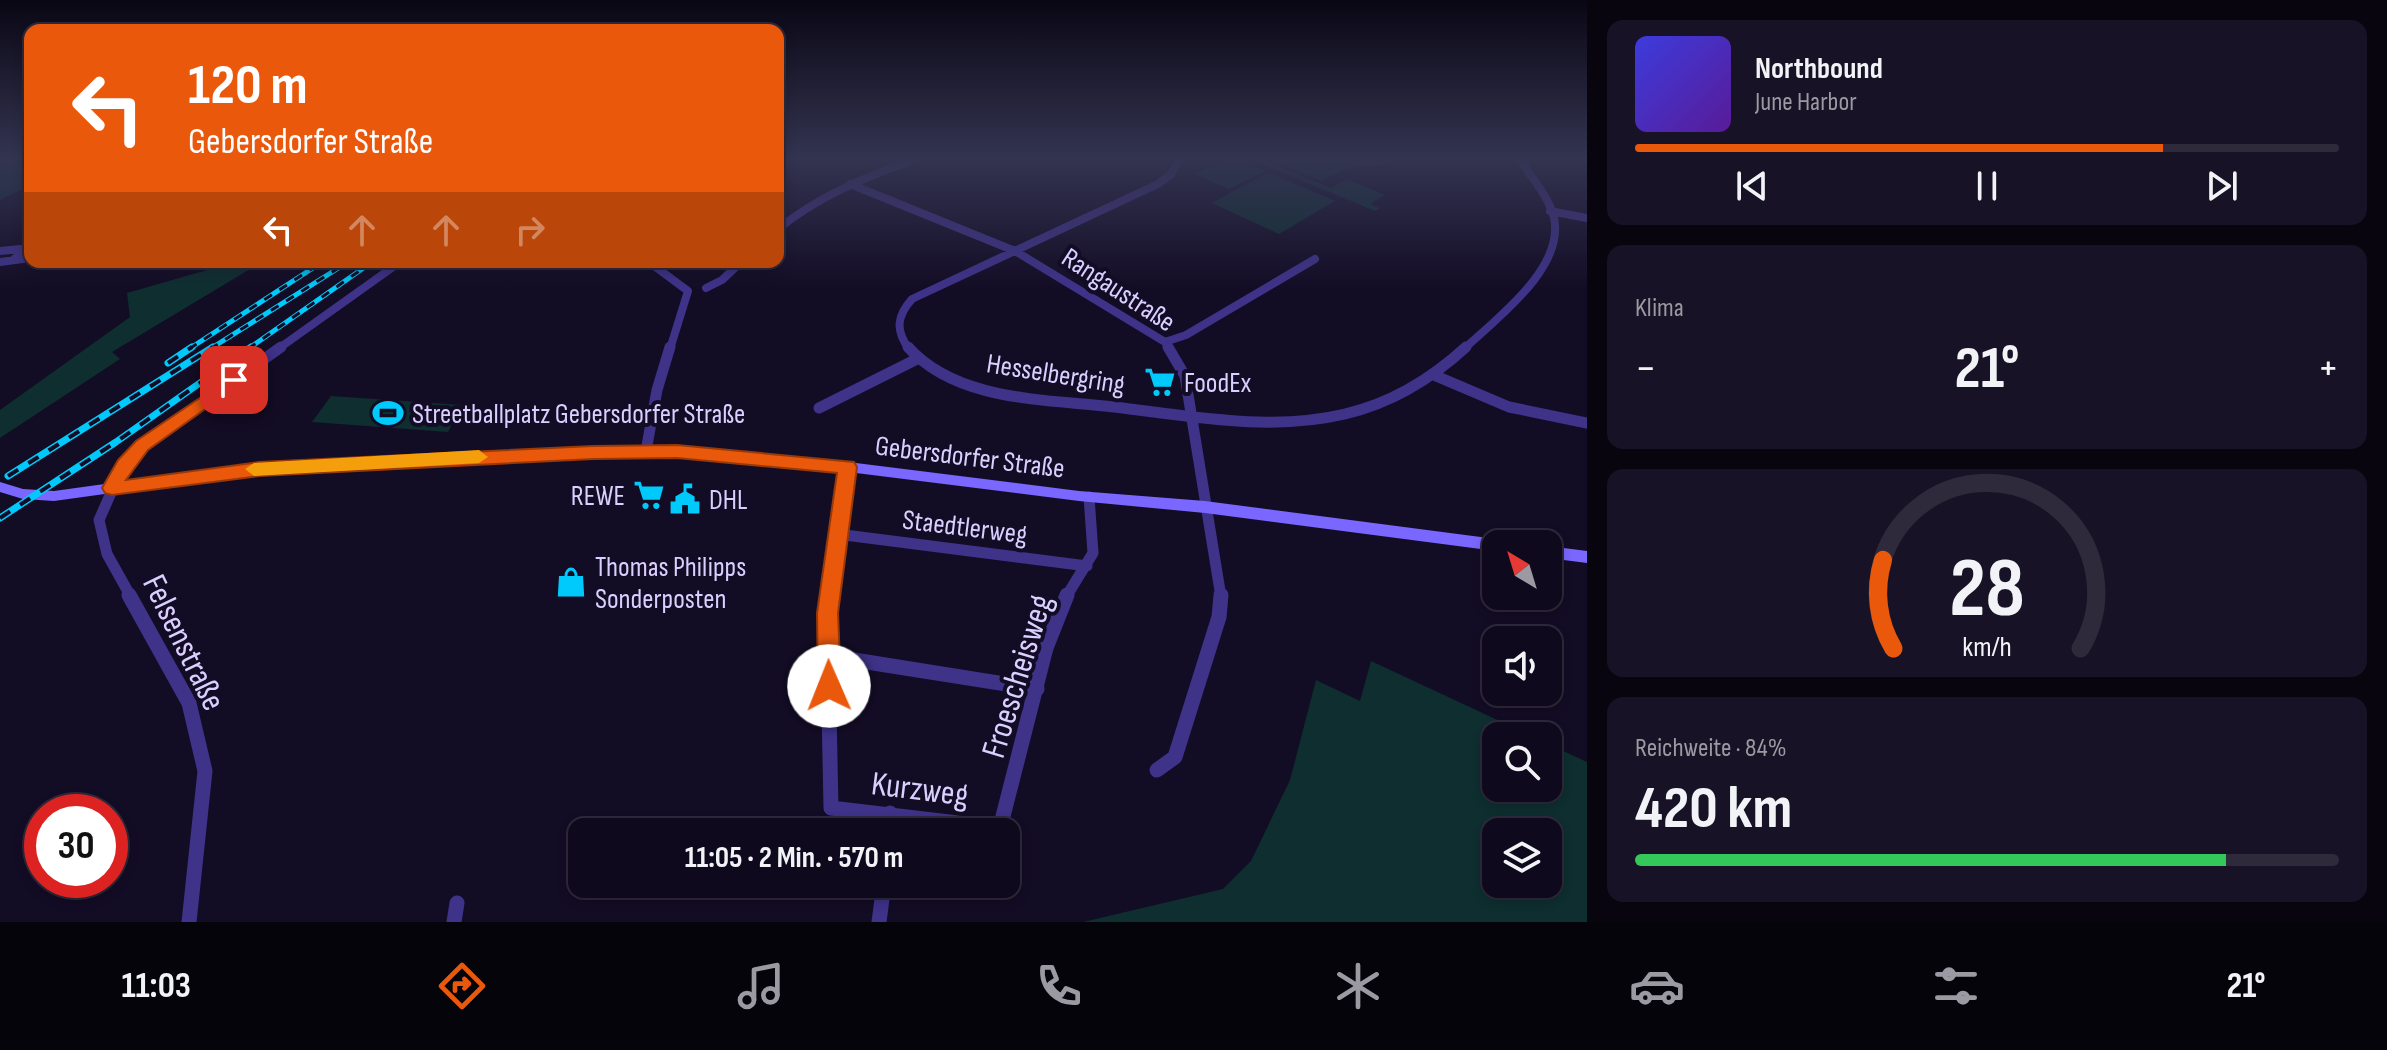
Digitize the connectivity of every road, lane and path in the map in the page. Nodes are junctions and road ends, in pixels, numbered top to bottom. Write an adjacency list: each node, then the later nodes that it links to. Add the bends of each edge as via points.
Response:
1 (814, 203): 7 (street)
2 (897, 203): 9 (street, Rangaustraße)
3 (1117, 203): 9 (street)
4 (1545, 203): 5 (street)
5 (1550, 211): 6 (street); 20 (street, Hesselbergring, via 1556,237 1547,262)
6 (1587, 218)
7 (784, 225)
8 (0, 251): 11 (street, via 20,249)
9 (1015, 251): 18 (street, Rangaustraße); 19 (street, Hesselbergring, via 912,299 902,310 901,337)
10 (24, 258): 11 (street)
11 (14, 259): 13 (street)
12 (1315, 259): 18 (street, via 1186,335)
13 (0, 262)
14 (392, 268): 27 (street, Felsenstraße, via 142,446)
15 (657, 268): 24 (street, via 688,291 657,390)
16 (735, 268): 17 (street)
17 (706, 288)
18 (1165, 342): 22 (street, Rangaustraße, via 1185,376)
19 (919, 358): 21 (street); 22 (street, Hesselbergring, via 984,389)
20 (1436, 376): 22 (street, Hesselbergring, via 1387,401 1328,417 1257,422); 23 (street, via 1508,409)
21 (819, 408)
22 (1192, 416): 29 (street, Rangaustraße)
23 (1587, 423)
24 (646, 451): 25 (main road, Gebersdorfer Straße); 27 (main road, Gebersdorfer Straße, via 251,470)
25 (847, 467): 28 (main road, Gebersdorfer Straße); 30 (street)
26 (0, 487): 27 (main road, Gebersdorfer Straße, via 43,496)
27 (112, 488): 44 (street, Felsenstraße, via 99,520 107,554 189,703 205,771)
28 (1089, 497): 29 (main road, Gebersdorfer Straße); 34 (street, Froescheisweg, via 1093,553)
29 (1205, 507): 31 (main road, Gebersdorfer Straße); 37 (street, Rangaustraße, via 1221,593 1219,617 1175,757)
30 (837, 534): 34 (street, Staedtlerweg); 35 (street, via 827,613)
31 (1482, 543)
32 (1562, 554): 33 (main road)
33 (1587, 557)
34 (1087, 566): 36 (street, Froescheisweg, via 1062,603)
35 (829, 656): 36 (street); 38 (street, Kurzweg, via 831,808)
36 (1037, 689): 41 (street, Froescheisweg)
37 (1157, 770)
38 (890, 813): 39 (street); 40 (street, Kurzweg)
39 (890, 818)
40 (927, 818)
41 (1003, 818)
42 (882, 898): 46 (street)
43 (457, 903): 45 (street)
44 (189, 922)
45 (454, 922)
46 (879, 922)

